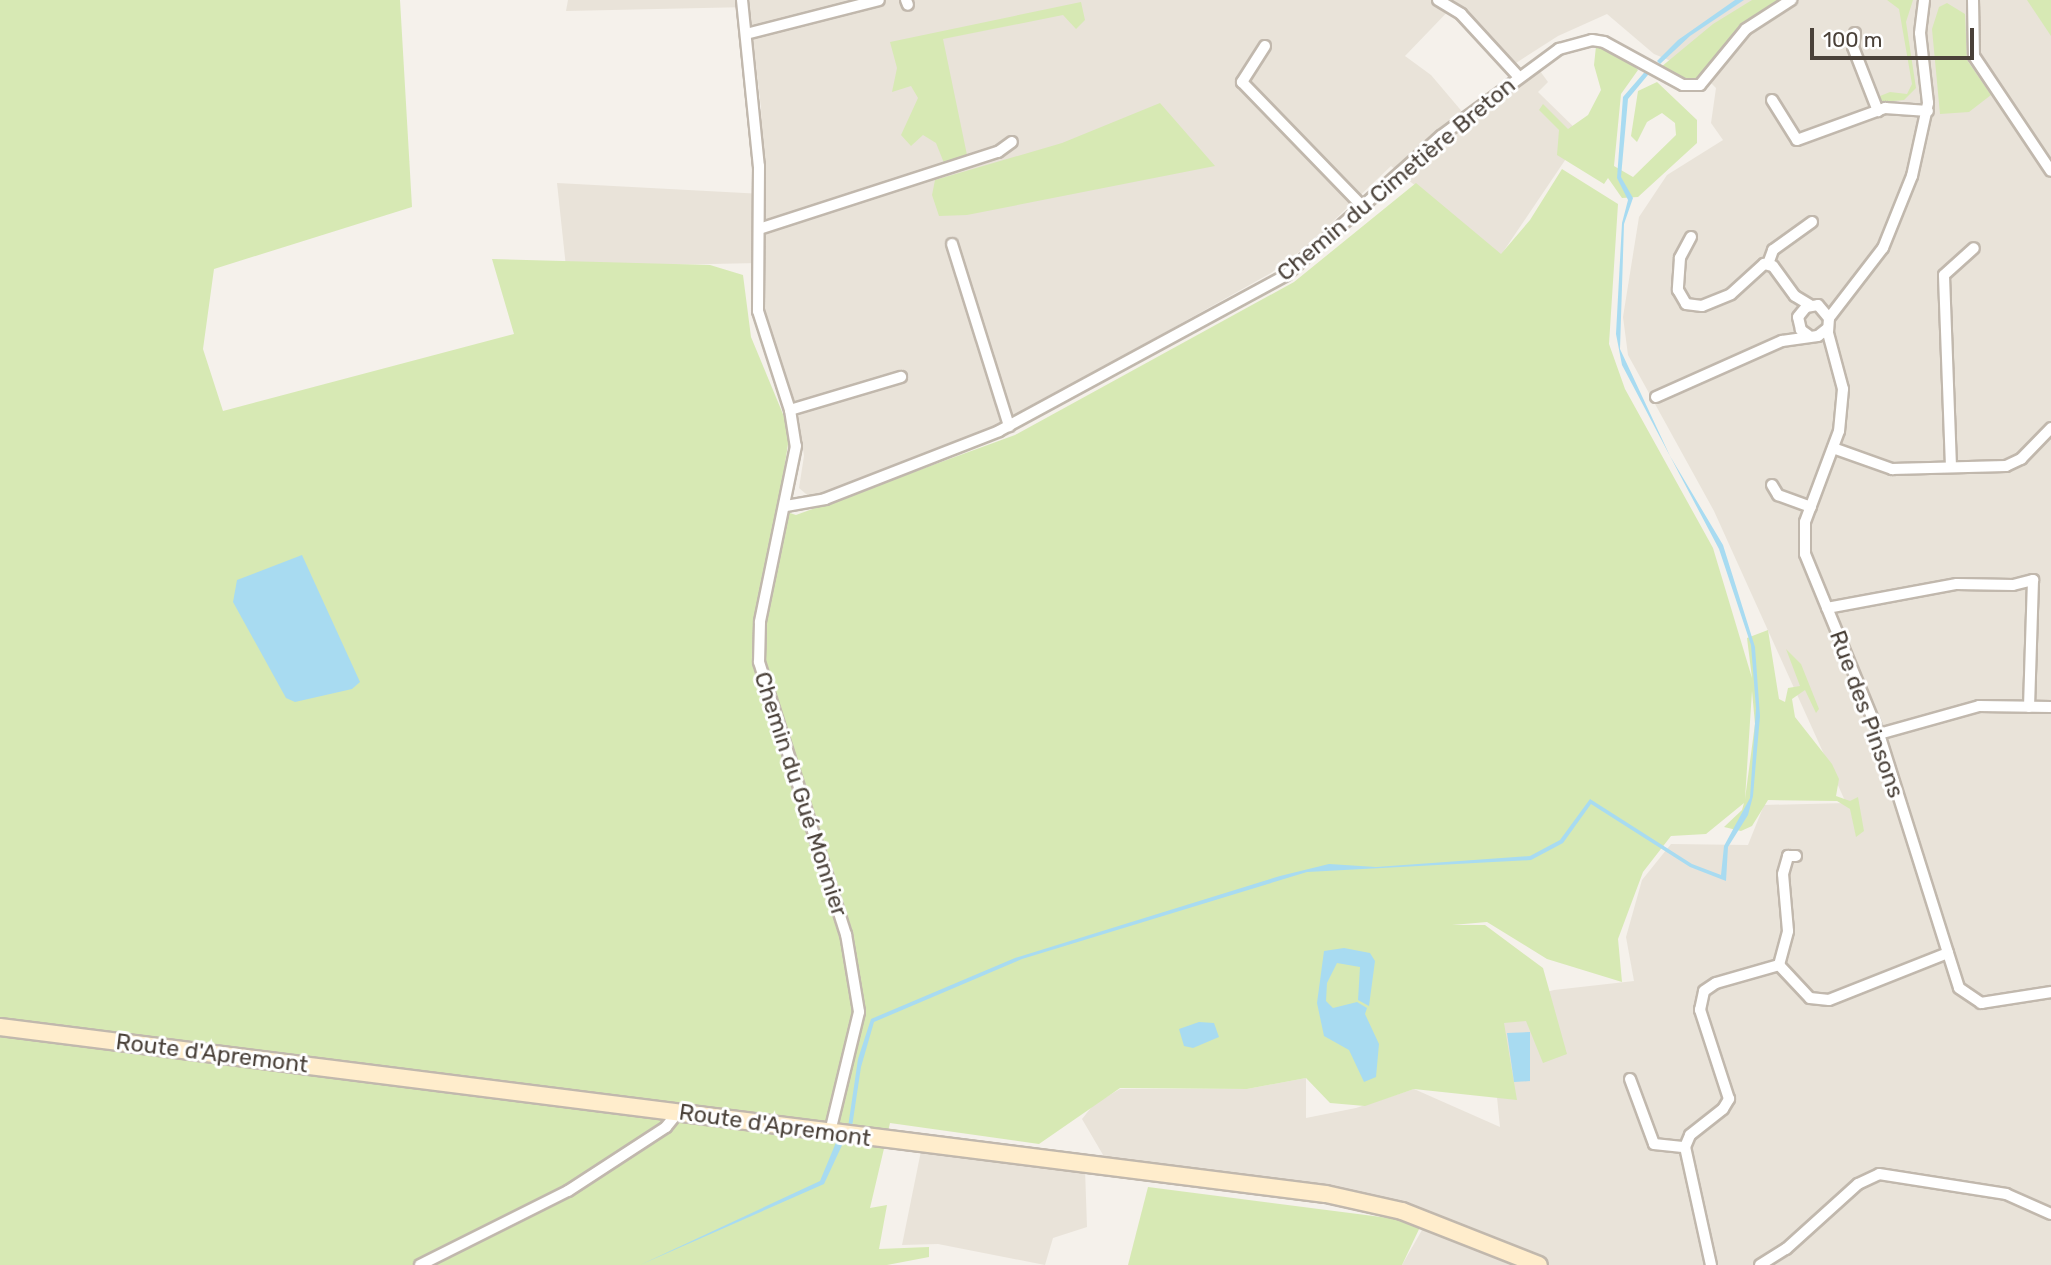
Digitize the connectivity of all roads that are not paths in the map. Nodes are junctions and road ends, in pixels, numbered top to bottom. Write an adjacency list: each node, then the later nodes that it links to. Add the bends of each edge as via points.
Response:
1 (742, 0): 10 (street, Chemin du Gué Monnier)
2 (879, 0): 10 (street)
3 (1438, 0): 12 (street, via 1461,14)
4 (1791, 0): 12 (street, Chemin du Cimetière Breton, via 1746,29 1700,85 1683,85 1617,46 1592,40 1559,49)
5 (1933, 0): 7 (street)
6 (1961, 0): 8 (street)
7 (1924, 4): 15 (street, via 1920,33)
8 (1973, 4): 17 (street, via 1974,56)
9 (1855, 33): 14 (street, via 1853,47)
10 (746, 34): 20 (street, Chemin du Gué Monnier, via 759,166)
11 (1265, 47): 18 (street, via 1242,82)
12 (1519, 77): 18 (street, Chemin du Cimetière Breton, via 1441,136)
13 (1772, 100): 14 (street, via 1797,140)
14 (1878, 111): 15 (street, via 1893,107)
15 (1928, 111): 26 (street, via 1895,227 1874,263)
16 (1012, 142): 20 (street, via 998,152)
17 (2051, 171)
18 (1363, 207): 37 (street, Chemin du Cimetière Breton, via 1286,275)
19 (1812, 222): 24 (street, via 1773,250)
20 (759, 229): 36 (street, Chemin du Gué Monnier, via 758,311)
21 (1691, 237): 24 (street, via 1680,258 1678,290 1691,306 1731,294 1758,267)
22 (952, 244): 37 (street)
23 (1974, 248): 40 (street, via 1944,275)
24 (1768, 264): 25 (street)
25 (1795, 296): 27 (street); 28 (street)
26 (1842, 298): 27 (street); 29 (street)
27 (1816, 306): 28 (street); 29 (street)
28 (1800, 313): 30 (street)
29 (1828, 323): 31 (street); 33 (street, Rue des Pinsons)
30 (1799, 325): 31 (street); 32 (street)
31 (1813, 336): 32 (street); 33 (street)
32 (1782, 341): 35 (street)
33 (1831, 345): 39 (street, Rue des Pinsons, via 1843,388)
34 (901, 377): 36 (street)
35 (1656, 397)
36 (790, 410): 42 (street, Chemin du Gué Monnier, via 795,462)
37 (1009, 426): 42 (street, Chemin du Cimetière Breton, via 825,499)
38 (2051, 428): 40 (street, via 2014,464)
39 (1833, 447): 40 (street, via 1892,469); 43 (street, Rue des Pinsons)
40 (1951, 467)
41 (1772, 485): 43 (street, via 1779,495)
42 (786, 506): 55 (street, Chemin du Gué Monnier, via 760,622 759,662 846,934 856,982 856,1030)
43 (1811, 507): 44 (street, Rue des Pinsons, via 1803,543)
44 (1827, 608): 45 (street, via 1957,584 2033,580); 47 (street, Rue des Pinsons)
45 (2029, 707): 46 (street); 47 (street, via 1979,706)
46 (2051, 707)
47 (1879, 734): 49 (street, Rue des Pinsons)
48 (1796, 856): 50 (street, via 1788,856 1783,874 1787,931)
49 (1948, 953): 50 (street, via 1829,1000 1810,998); 51 (street, Rue des Pinsons, via 1959,988 1972,1001 1992,1003)
50 (1780, 965): 56 (street, via 1709,986 1700,997 1699,1010 1728,1099 1723,1110 1690,1136)
51 (2051, 992)
52 (0, 1027): 54 (street, Route d'Apremont)
53 (1630, 1079): 56 (street, via 1654,1144)
54 (678, 1112): 55 (street, Route d'Apremont); 59 (street, via 666,1127 568,1191)
55 (830, 1132): 58 (street, Route d'Apremont, via 1373,1202)
56 (1685, 1147): 61 (street)
57 (2051, 1214): 62 (street, via 2006,1194 1879,1174 1858,1184 1786,1249)
58 (1518, 1261): 60 (street, Route d'Apremont)
59 (420, 1265)
60 (1539, 1265)
61 (1711, 1265)
62 (1760, 1265)

